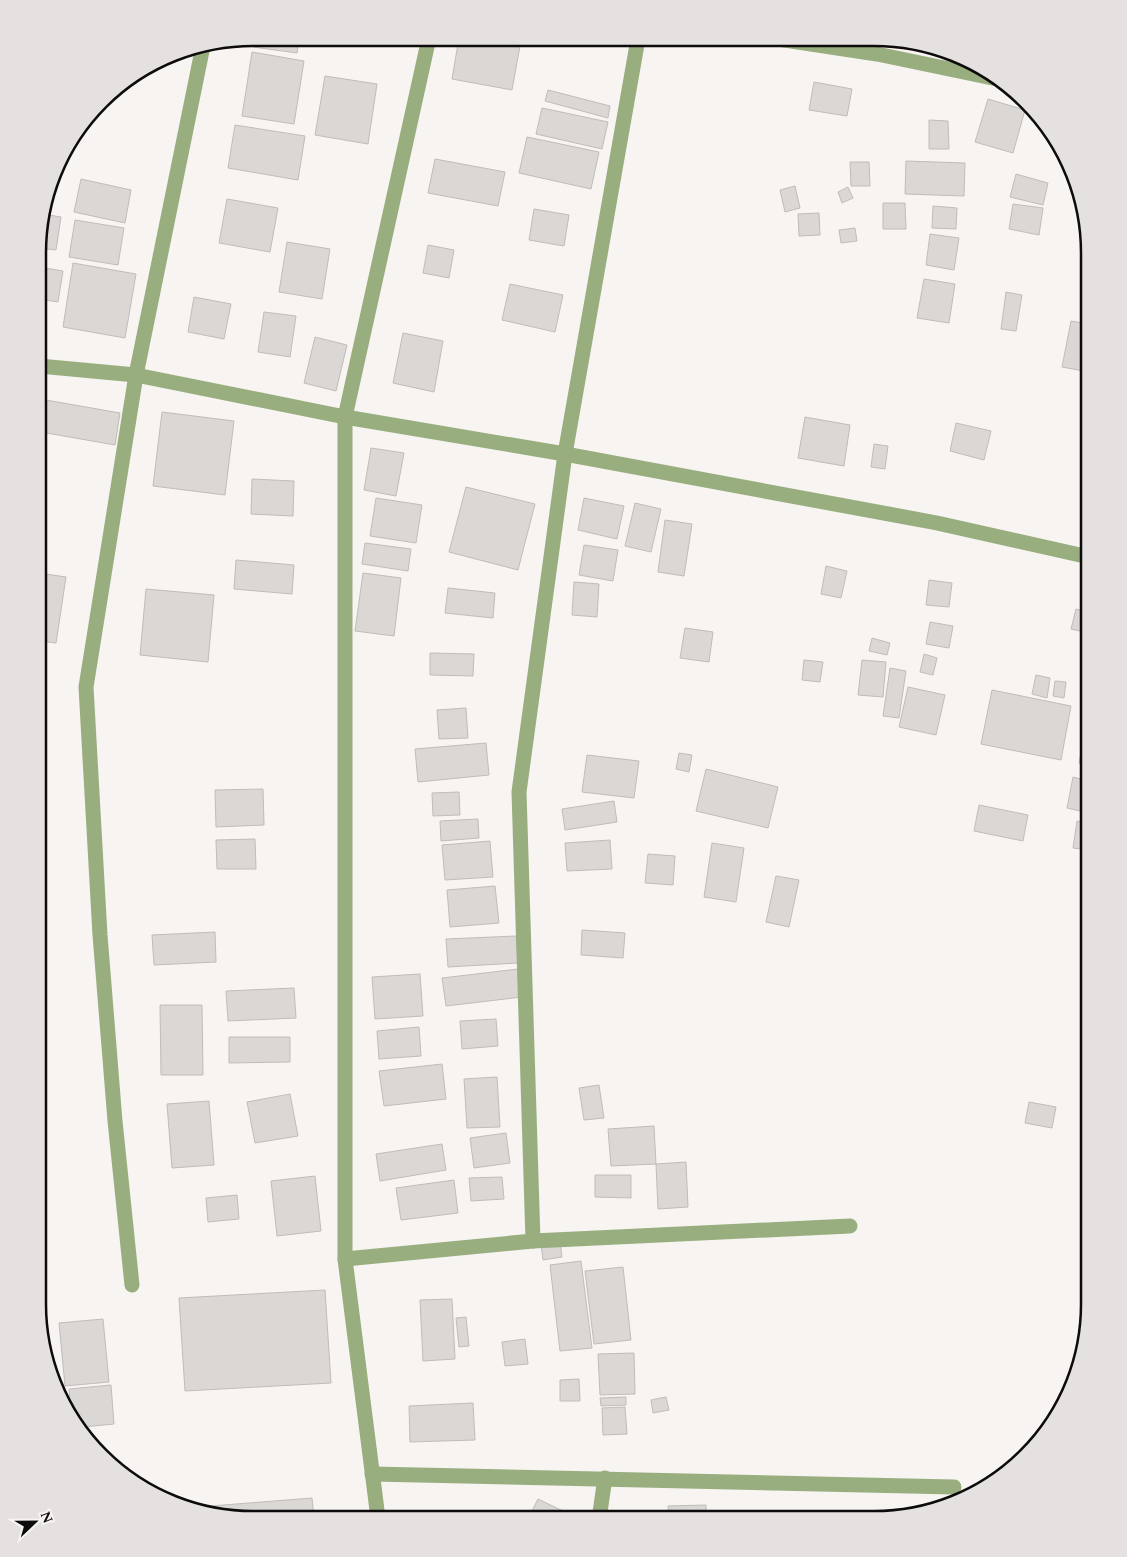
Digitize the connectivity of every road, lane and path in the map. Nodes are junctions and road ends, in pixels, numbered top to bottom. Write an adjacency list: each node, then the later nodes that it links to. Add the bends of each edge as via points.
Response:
1 (427, 46): 9 (street)
2 (637, 46): 10 (street)
3 (866, 46): 4 (street)
4 (878, 47): 6 (street)
5 (202, 53): 8 (street)
6 (974, 73)
7 (46, 367): 8 (street)
8 (136, 375): 9 (street); 15 (street, via 86,687 100,945)
9 (345, 417): 10 (street); 14 (street)
10 (566, 454): 11 (street, via 937,523); 13 (street, via 519,792)
11 (1081, 555)
12 (850, 1226): 13 (street)
13 (533, 1241): 14 (street)
14 (345, 1259): 16 (street)
15 (132, 1285)
16 (372, 1474): 17 (street); 19 (street)
17 (605, 1478): 18 (street); 20 (street)
18 (954, 1487)
19 (377, 1511)
20 (601, 1511)

